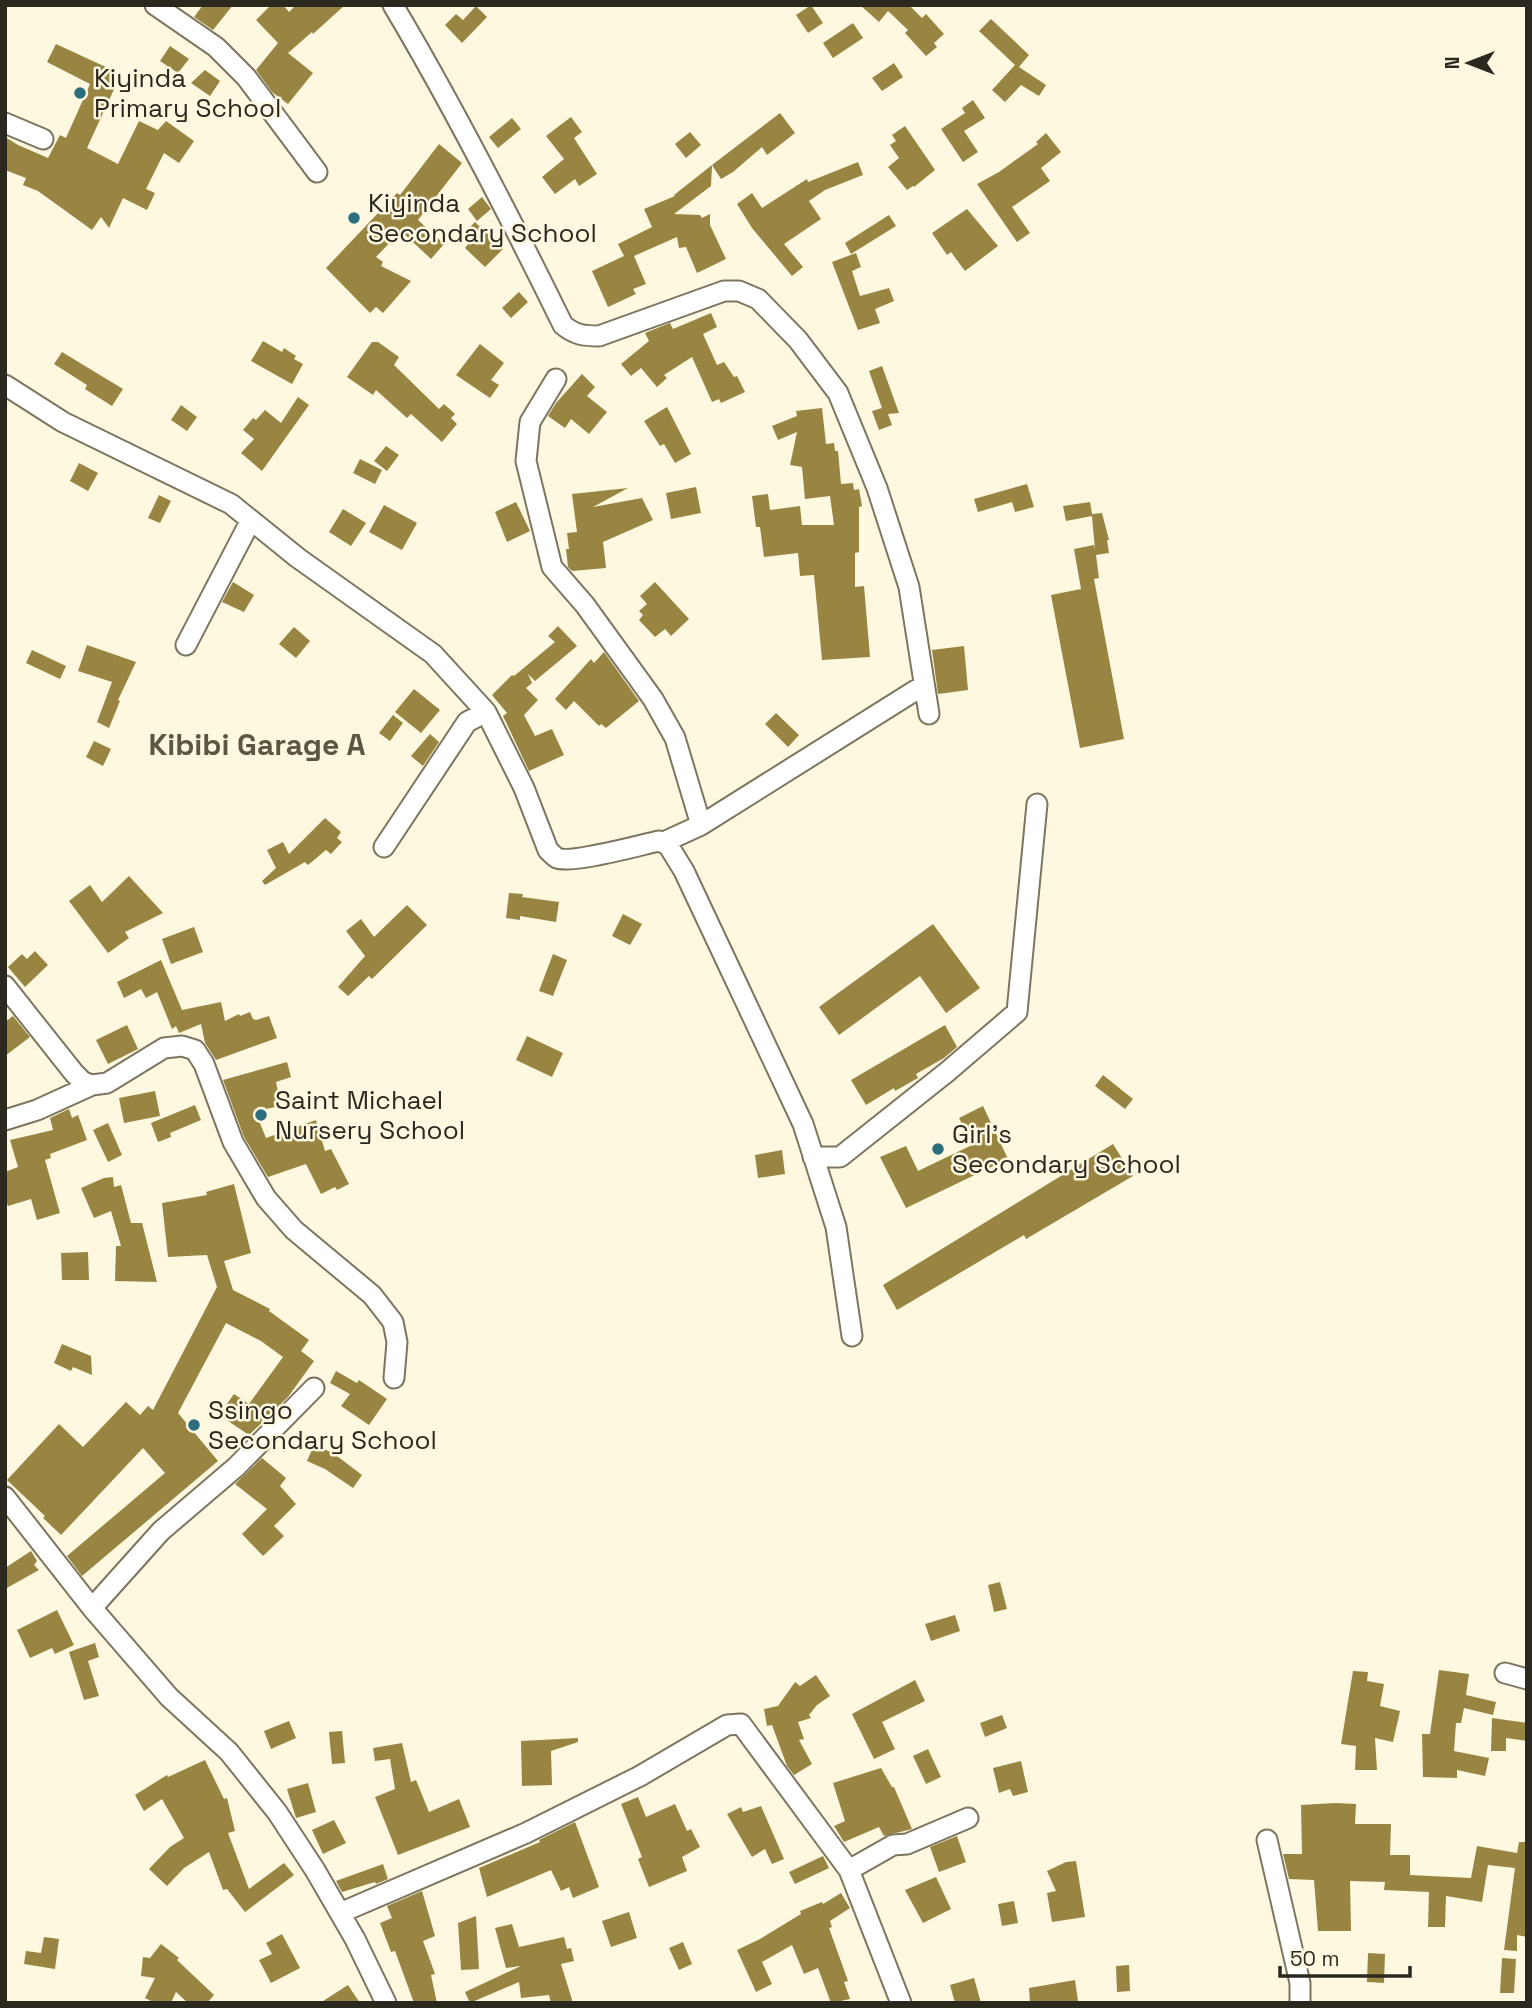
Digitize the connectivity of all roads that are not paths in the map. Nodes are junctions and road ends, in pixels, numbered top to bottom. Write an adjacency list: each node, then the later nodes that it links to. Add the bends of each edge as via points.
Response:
1 (155, 5): 5 (street, via 216,47 246,77)
2 (393, 5): 10 (street, via 512,220 564,325 572,332 598,336 724,291 739,291 758,299 798,340 838,393 877,488 909,587)
3 (5, 122): 4 (street)
4 (43, 139)
5 (317, 172)
6 (556, 379): 14 (street, via 530,422 526,461 552,567 653,699 675,738)
7 (5, 385): 8 (street, via 63,422 231,504)
8 (251, 520): 9 (street); 11 (street, via 433,654)
9 (186, 645)
10 (924, 685): 12 (street); 14 (street)
11 (486, 712): 15 (street, via 524,788 548,850 556,857 589,856); 16 (street, via 467,722)
12 (929, 714)
13 (1037, 804): 20 (street, via 1017,1012 840,1157)
14 (701, 825): 15 (street)
15 (664, 842): 20 (street, via 684,870 779,1070)
16 (384, 847)
17 (5, 986): 18 (street, via 74,1073)
18 (92, 1084): 19 (street); 22 (street, via 107,1083 164,1048 195,1049 233,1143 266,1198 294,1230 372,1294 393,1322 397,1342)
19 (5, 1120)
20 (813, 1157): 21 (street, via 836,1227)
21 (852, 1336)
22 (394, 1378)
23 (314, 1388): 25 (street, via 236,1467 161,1531)
24 (5, 1497): 25 (street)
25 (92, 1608): 31 (street, via 169,1697 229,1752 277,1812)
26 (1505, 1673): 27 (street)
27 (1527, 1679)
28 (968, 1818): 30 (street, via 907,1844 894,1845)
29 (1267, 1840): 34 (street, via 1300,1983)
30 (849, 1870): 31 (street, via 741,1724 727,1725 640,1776 526,1833); 33 (street)
31 (340, 1913): 32 (street)
32 (386, 2003)
33 (901, 2003)
34 (1300, 2003)

